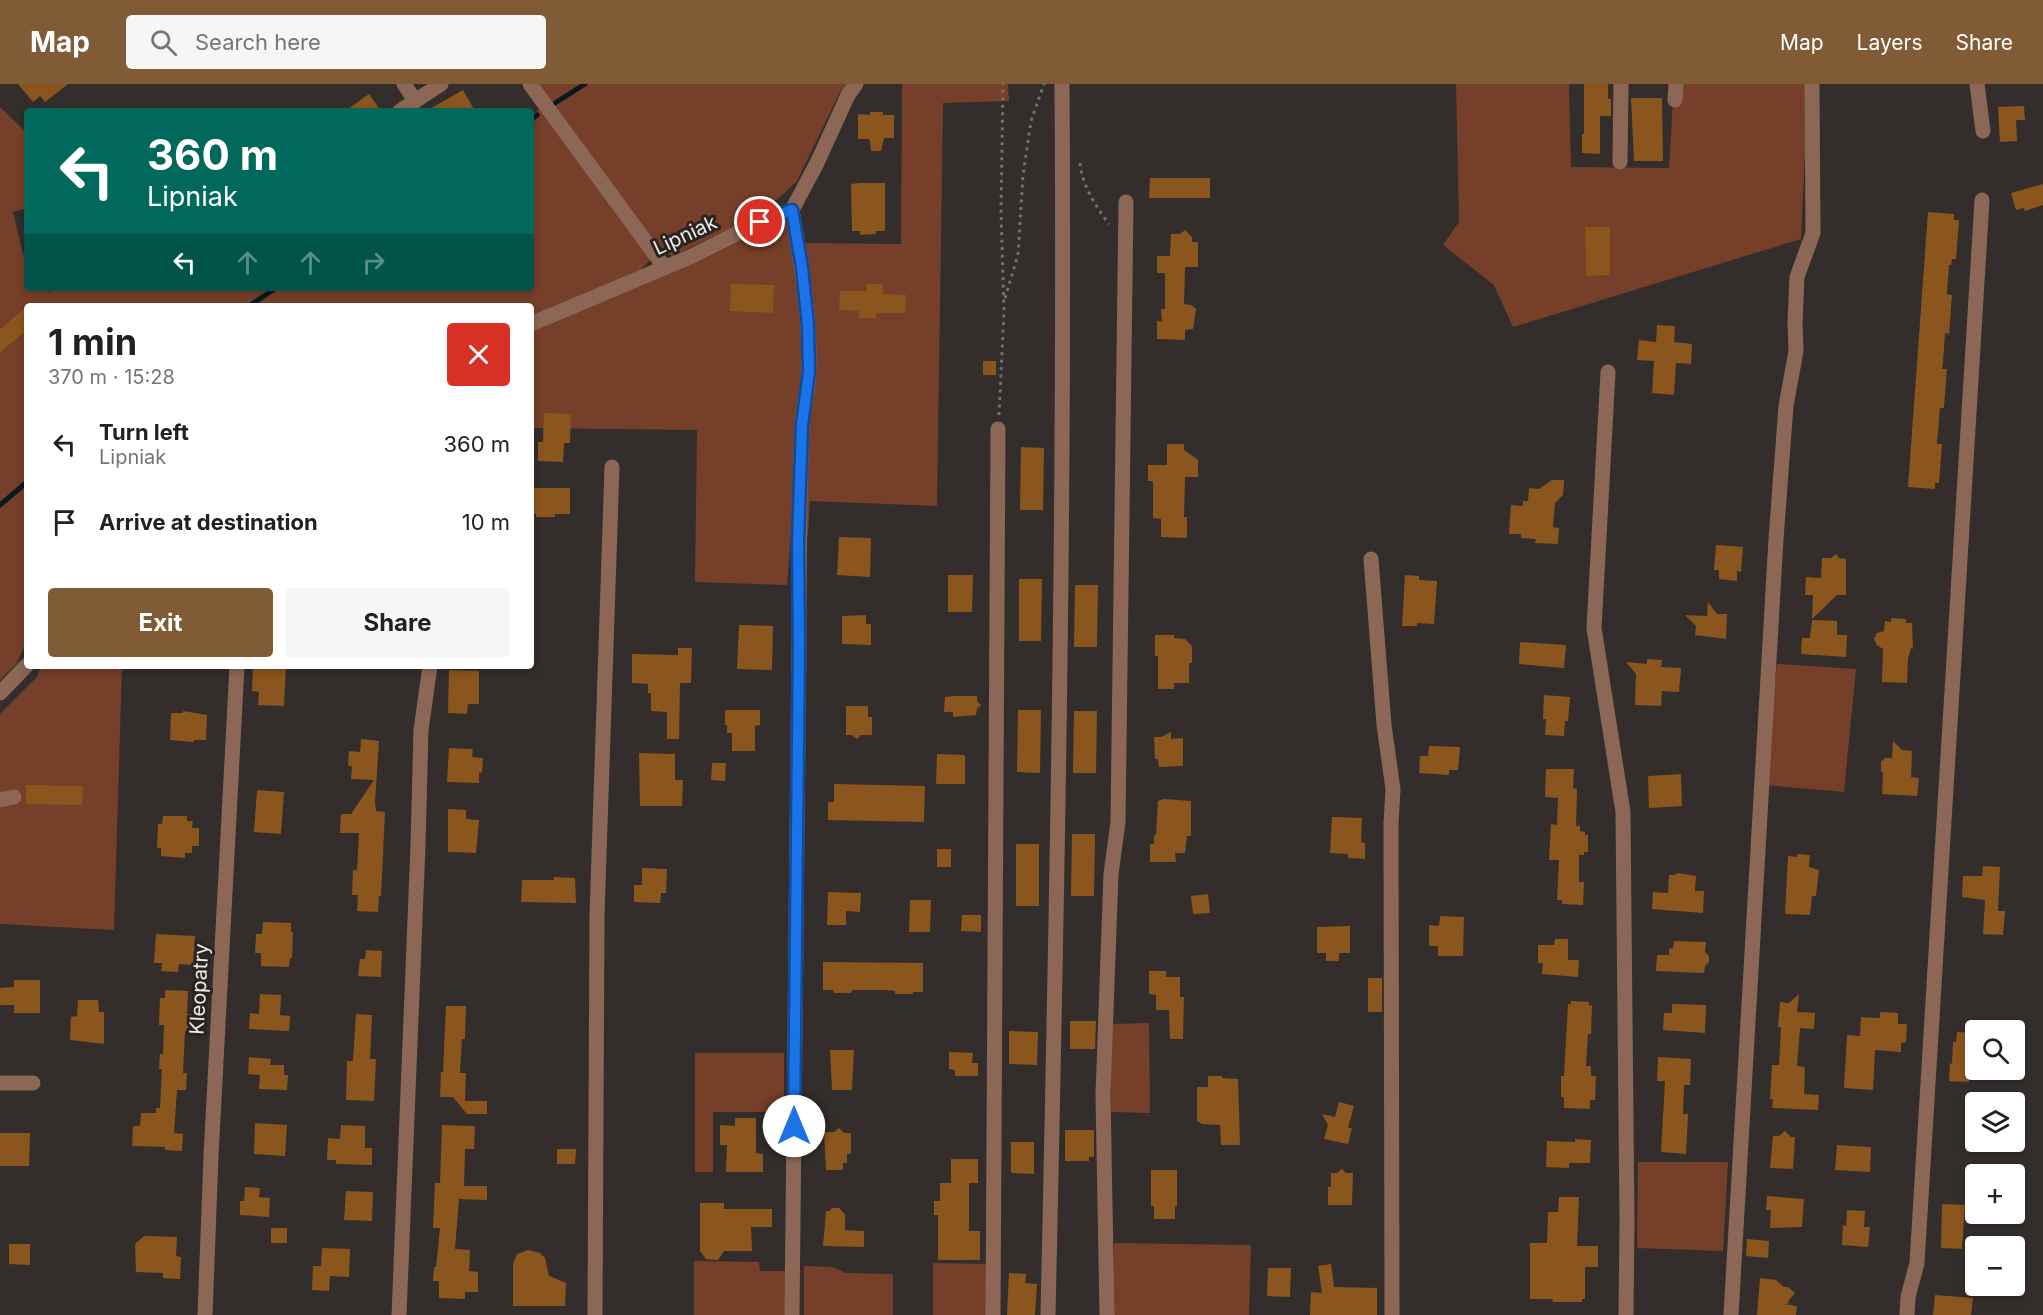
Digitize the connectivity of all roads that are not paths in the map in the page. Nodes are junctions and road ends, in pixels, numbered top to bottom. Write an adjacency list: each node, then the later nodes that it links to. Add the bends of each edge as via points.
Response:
1 (404, 84): 11 (street)
2 (441, 84): 11 (street)
3 (530, 84): 18 (street)
4 (856, 84): 17 (street)
5 (1062, 84): 35 (street, via 1062,470)
6 (1621, 84): 14 (street)
7 (1676, 84): 10 (street)
8 (1812, 84): 39 (street, via 1813,233 1797,278 1796,351 1786,406)
9 (1977, 84): 13 (street)
10 (1676, 100)
11 (415, 101): 12 (street)
12 (404, 108)
13 (1983, 131)
14 (1620, 162)
15 (1982, 200): 40 (street, via 1917,1263)
16 (1126, 202): 36 (street, via 1118,822 1111,874 1103,1094)
17 (792, 210): 18 (street, Lipniak); 33 (street, via 802,268 809,371 802,425 798,542)
18 (664, 268): 19 (street, Lipniak)
19 (534, 323)
20 (1608, 372): 38 (street, via 1594,628 1623,812)
21 (998, 429): 34 (street)
22 (612, 467): 32 (street, via 597,915)
23 (1371, 560): 37 (street, via 1393,789)
24 (24, 668): 27 (street)
25 (237, 669): 30 (street, Kleopatry)
26 (430, 669): 31 (street, via 421,730)
27 (0, 693)
28 (0, 1083): 29 (street)
29 (33, 1083)
30 (205, 1315)
31 (399, 1315)
32 (595, 1315)
33 (792, 1315)
34 (993, 1315)
35 (1048, 1315)
36 (1107, 1315)
37 (1392, 1315)
38 (1626, 1315)
39 (1731, 1315)
40 (1907, 1315)

